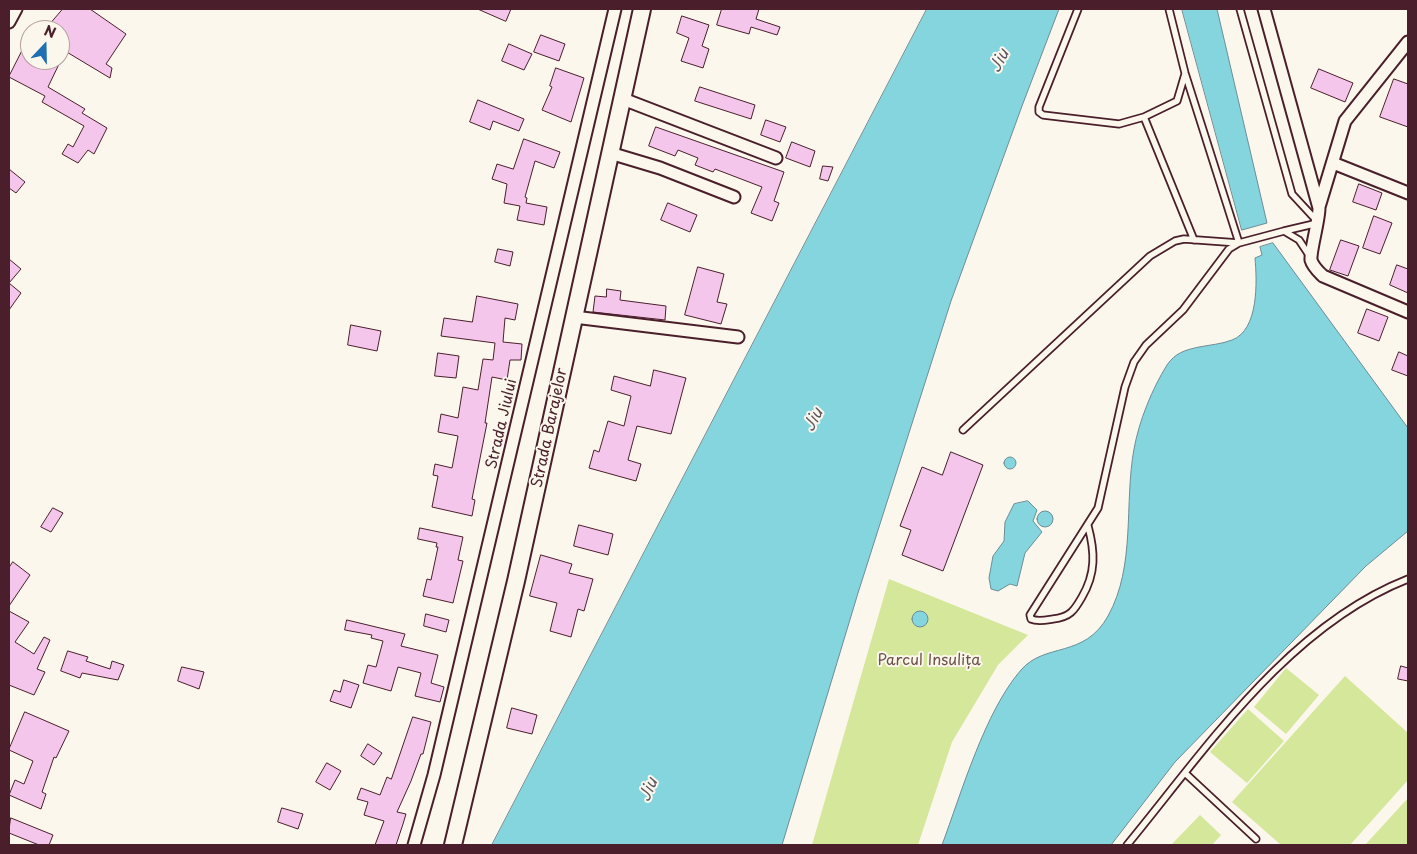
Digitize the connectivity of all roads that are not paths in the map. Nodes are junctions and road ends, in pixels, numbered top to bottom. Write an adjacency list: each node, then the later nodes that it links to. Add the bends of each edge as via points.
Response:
1 (16, 9): 8 (street)
2 (616, 9): 32 (street, Strada Jiului, via 434,775)
3 (642, 9): 11 (main road, Strada Barajelor)
4 (1078, 9): 12 (lane, via 1039,112 1042,115 1120,124)
5 (1169, 9): 10 (lane)
6 (1240, 9): 19 (lane, via 1292,194)
7 (1264, 9): 18 (street)
8 (9, 22)
9 (1408, 42): 15 (street, via 1350,112)
10 (1185, 73): 12 (lane, via 1178,101); 22 (lane)
11 (623, 99): 13 (main road, Strada Barajelor); 14 (street)
12 (1144, 117): 21 (lane)
13 (610, 153): 17 (street, via 660,168); 25 (main road, Strada Barajelor)
14 (776, 158)
15 (1333, 163): 16 (street); 18 (street)
16 (1408, 193)
17 (734, 197)
18 (1319, 208): 19 (street)
19 (1319, 222): 20 (lane); 23 (street)
20 (1284, 231): 22 (lane); 23 (lane, via 1299,240)
21 (1194, 240): 22 (lane); 27 (lane, via 1175,241 1150,256)
22 (1239, 243): 28 (lane, via 1134,362 1125,387 1098,508)
23 (1311, 259): 24 (street, via 1323,276)
24 (1408, 312)
25 (574, 317): 26 (street); 33 (main road, Strada Barajelor)
26 (738, 337)
27 (963, 430)
28 (1088, 526): 28 (lane, via 1030,615 1031,619 1065,617 1074,611 1092,579 1093,547)
29 (1408, 579): 30 (lane, via 1348,611 1305,642 1247,699)
30 (1185, 773): 31 (lane); 34 (lane)
31 (1256, 839)
32 (414, 845)
33 (453, 845)
34 (1127, 845)

